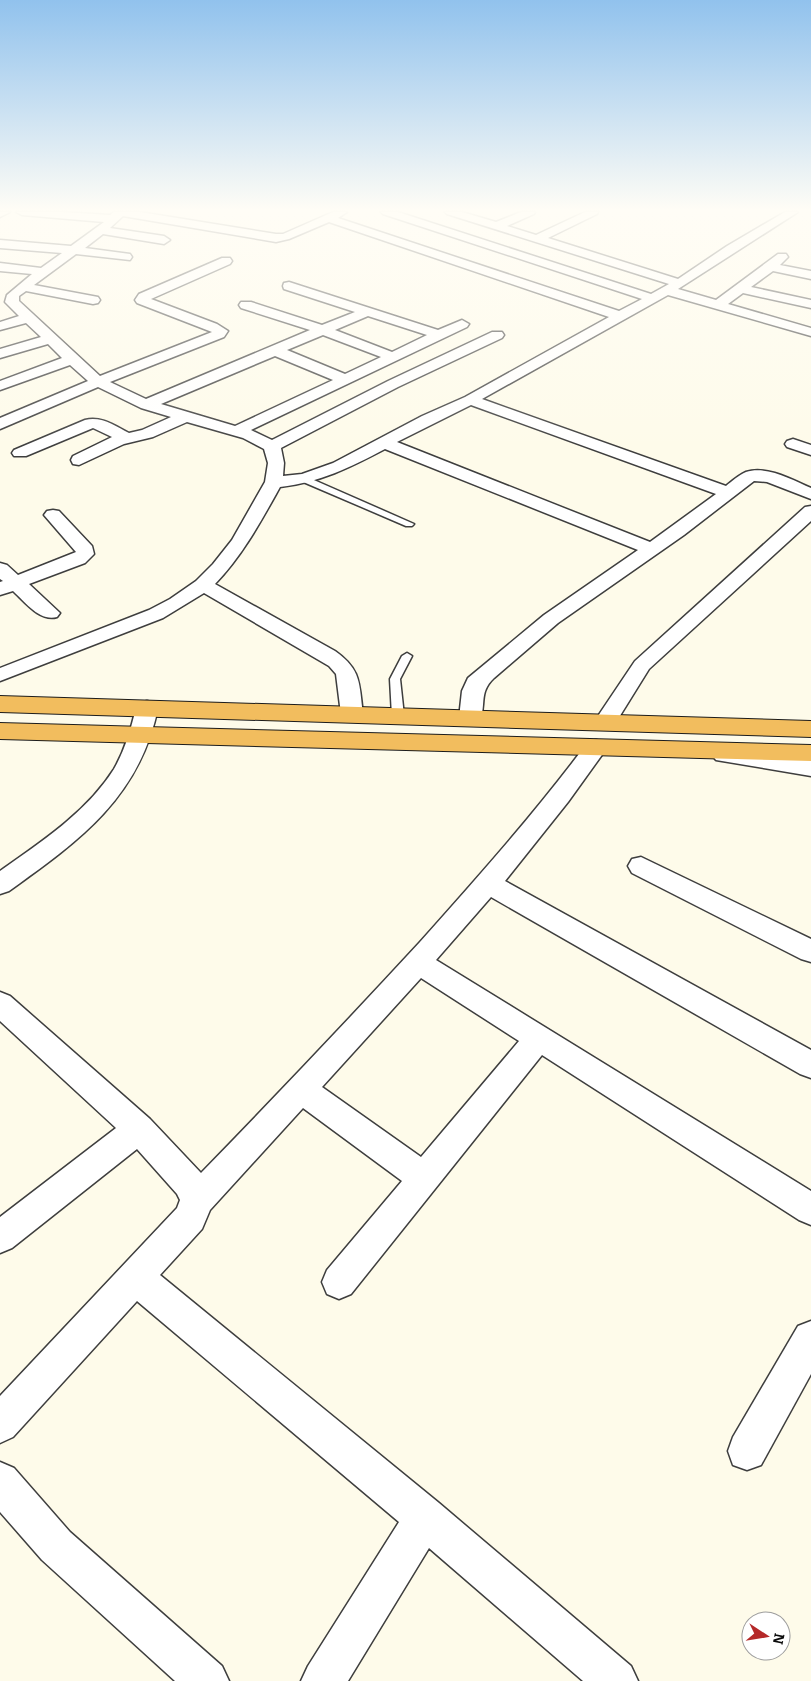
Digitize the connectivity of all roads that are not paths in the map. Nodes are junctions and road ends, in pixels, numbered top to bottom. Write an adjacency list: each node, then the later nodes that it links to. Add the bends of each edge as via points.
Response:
1 (159, 290): 30 (street, via 142,300 221,331)
2 (304, 290): 15 (street)
3 (543, 290): 16 (street)
4 (628, 290): 10 (street)
5 (665, 290): 10 (street)
6 (684, 290): 14 (street)
7 (740, 290): 14 (street)
8 (749, 290): 12 (street)
9 (12, 292): 11 (street); 17 (street, via 12,302)
10 (652, 298): 16 (street)
11 (93, 300)
12 (811, 304)
13 (246, 305): 20 (street)
14 (718, 305): 21 (street)
15 (368, 311): 20 (street); 22 (street)
16 (620, 316): 32 (street)
17 (27, 318): 19 (street); 24 (street)
18 (462, 324): 22 (street)
19 (0, 326)
20 (322, 329): 25 (street); 27 (street)
21 (810, 330)
22 (439, 335): 27 (street)
23 (497, 335): 42 (street)
24 (50, 339): 26 (street); 28 (street)
25 (274, 350): 29 (street); 34 (street)
26 (0, 354)
27 (392, 357): 29 (street)
28 (72, 359): 30 (street); 31 (street)
29 (345, 379): 38 (street)
30 (98, 382): 33 (street); 34 (street)
31 (0, 386)
32 (470, 400): 40 (street); 48 (street)
33 (54, 402): 36 (street); 37 (street)
34 (146, 405): 35 (street)
35 (185, 417): 38 (street); 39 (street, via 143,435)
36 (94, 423): 39 (street); 44 (street)
37 (0, 424)
38 (237, 431): 42 (street)
39 (126, 438): 45 (street)
40 (384, 443): 46 (street, via 339,467); 53 (street)
41 (793, 444): 43 (street)
42 (272, 446): 47 (street, via 276,463)
43 (811, 450)
44 (20, 453)
45 (79, 460)
46 (304, 479): 47 (street); 52 (lane)
47 (274, 482): 55 (street, via 240,542)
48 (727, 492): 49 (street, via 755,475); 53 (street)
49 (811, 494)
50 (811, 511): 68 (street, via 642,665 626,686)
51 (53, 515): 56 (street, via 85,550 85,554 78,560)
52 (409, 524)
53 (652, 550): 64 (street, via 551,619 486,673 473,691)
54 (0, 570): 56 (street)
55 (203, 585): 59 (street, via 156,614); 62 (street, via 339,663 346,674)
56 (7, 586): 57 (street)
57 (50, 613)
58 (407, 656): 63 (lane, via 395,679)
59 (0, 675)
60 (0, 704): 61 (highway)
61 (147, 708): 62 (highway); 67 (street)
62 (352, 714): 63 (highway)
63 (398, 716): 64 (highway)
64 (470, 718): 68 (highway)
65 (811, 729): 68 (highway)
66 (0, 731): 67 (highway)
67 (141, 735): 68 (highway); 74 (street, via 121,776 86,817)
68 (601, 735): 69 (highway); 73 (street, via 577,774)
69 (694, 750): 70 (highway); 71 (street)
70 (811, 754)
71 (811, 768)
72 (641, 866): 75 (street)
73 (487, 883): 76 (street); 79 (street)
74 (0, 884)
75 (811, 951)
76 (418, 962): 78 (street); 80 (street)
77 (0, 1004): 81 (street)
78 (539, 1038): 82 (street); 84 (street)
79 (811, 1065)
80 (301, 1089): 82 (street); 83 (street)
81 (139, 1129): 83 (street, via 188,1183); 85 (street)
82 (424, 1178): 87 (street)
83 (197, 1200): 86 (street, via 190,1218)
84 (811, 1209)
85 (0, 1236)
86 (135, 1277): 89 (street); 92 (street)
87 (339, 1282)
88 (811, 1339): 90 (street)
89 (0, 1424)
90 (747, 1451)
91 (0, 1482): 93 (street, via 56,1546)
92 (425, 1517): 94 (street); 95 (street)
93 (207, 1681)
94 (323, 1681)
95 (616, 1681)

